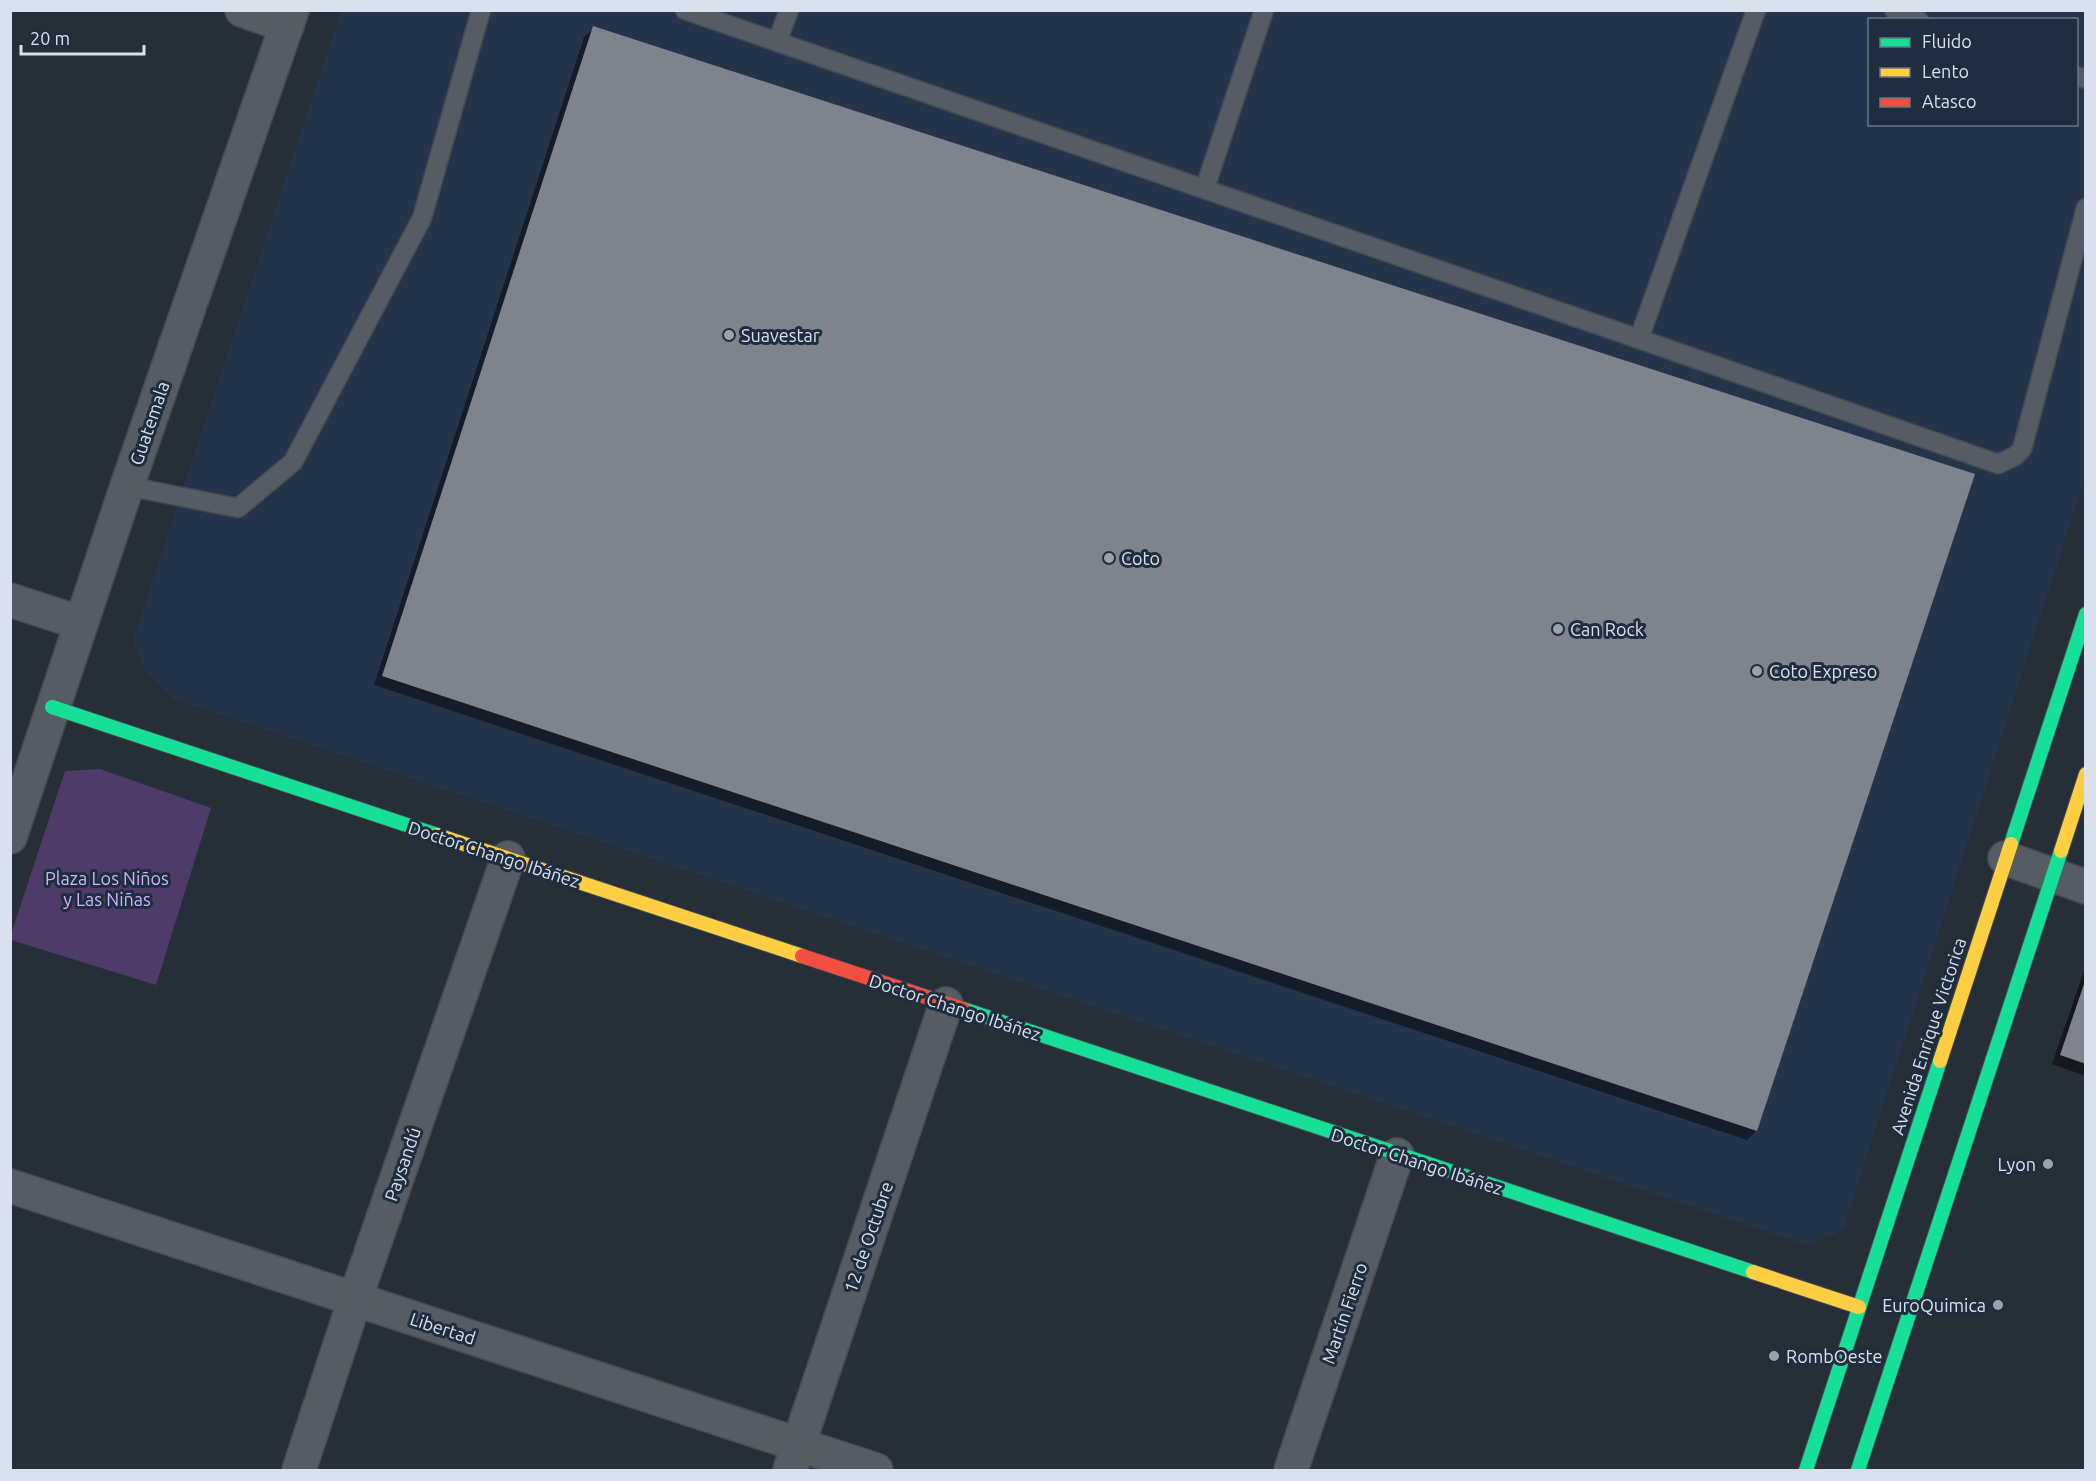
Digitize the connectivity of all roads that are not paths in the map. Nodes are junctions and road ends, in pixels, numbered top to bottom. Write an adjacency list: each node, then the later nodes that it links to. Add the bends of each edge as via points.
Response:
1 (242, 10): 8 (street)
2 (481, 10): 14 (lane, via 422,218 293,462 238,508)
3 (685, 10): 10 (lane)
4 (789, 10): 10 (lane)
5 (1263, 10): 11 (lane)
6 (1756, 10): 13 (lane)
7 (1894, 10): 9 (lane)
8 (289, 18): 14 (street, Guatemala)
9 (1914, 18)
10 (777, 42): 11 (lane)
11 (1205, 188): 13 (lane)
12 (2085, 208): 13 (lane, via 2022,449 1998,464)
13 (1639, 339)
14 (127, 486): 17 (street, Guatemala)
15 (10, 600): 17 (street)
16 (2085, 614): 22 (street, Avenida Enrique Victorica)
17 (81, 623): 18 (street, Guatemala)
18 (52, 707): 20 (street, Guatemala); 21 (street, Doctor Chango Ibáñez)
19 (2085, 774): 23 (street)
20 (10, 837)
21 (508, 858): 25 (street, Doctor Chango Ibáñez); 28 (street, Paysandú)
22 (2005, 858): 23 (street); 29 (street, Avenida Enrique Victorica)
23 (2051, 875): 24 (street); 35 (street)
24 (2085, 887)
25 (946, 1004): 26 (street, Doctor Chango Ibáñez); 30 (street, 12 de Octubre)
26 (1397, 1155): 29 (street, Doctor Chango Ibáñez); 33 (street, Martín Fierro)
27 (10, 1186): 28 (street, Libertad)
28 (355, 1299): 30 (street, Libertad); 31 (street, Paysandú)
29 (1859, 1307): 34 (street, Avenida Enrique Victorica)
30 (794, 1458): 32 (street, Libertad)
31 (298, 1470)
32 (876, 1470)
33 (1291, 1470)
34 (1806, 1470)
35 (1858, 1470)

